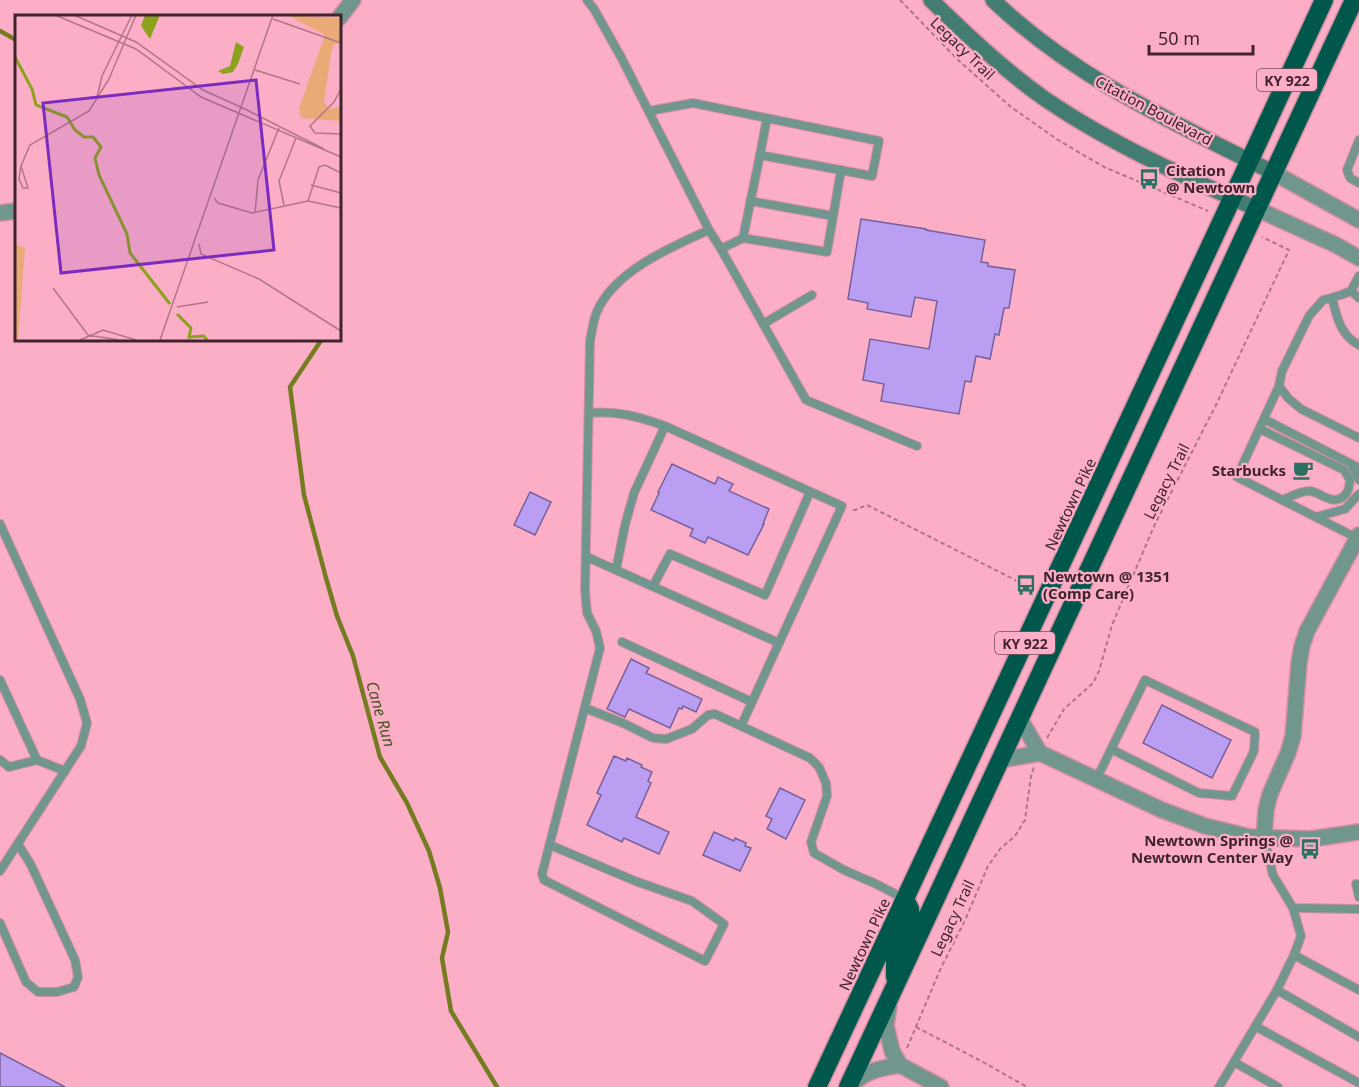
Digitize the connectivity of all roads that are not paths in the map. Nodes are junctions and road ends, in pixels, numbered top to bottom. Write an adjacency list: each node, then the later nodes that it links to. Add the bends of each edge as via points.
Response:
1 (343, 0): 8 (street)
2 (353, 0): 9 (street)
3 (587, 0): 10 (lane)
4 (931, 0): 18 (main road, via 1004,68 1044,98 1096,132)
5 (993, 0): 14 (main road, Citation Boulevard, via 1018,24 1085,73)
6 (1324, 0): 14 (highway, Newtown Pike / KY 922)
7 (1354, 0): 16 (highway, KY 922)
8 (339, 15)
9 (340, 16)
10 (649, 111): 11 (lane, via 693,103); 25 (lane)
11 (766, 118): 13 (lane); 15 (lane, via 879,141 872,176)
12 (1359, 140): 17 (lane, via 1347,170 1350,178)
13 (760, 155): 15 (lane); 19 (lane)
14 (1250, 161): 16 (main road, Citation Boulevard); 18 (highway, Newtown Pike / KY 922)
15 (841, 170): 23 (lane)
16 (1274, 173): 20 (highway, KY 922); 24 (street, Citation Boulevard)
17 (1359, 183)
18 (1233, 198): 20 (main road); 76 (highway, Newtown Pike / KY 922)
19 (750, 201): 23 (lane); 26 (lane)
20 (1257, 209): 28 (street); 60 (highway, KY 922)
21 (15, 211): 22 (street)
22 (0, 213)
23 (833, 216): 26 (lane, via 827,252)
24 (1359, 220)
25 (709, 230): 27 (lane); 37 (lane, via 639,266 607,295 596,314 590,341)
26 (743, 238): 27 (lane)
27 (721, 249): 34 (lane)
28 (1359, 258)
29 (1359, 276): 30 (lane)
30 (1351, 291): 32 (lane); 33 (lane)
31 (812, 295): 34 (lane)
32 (1332, 297): 35 (lane, via 1343,331); 36 (lane, via 1323,300 1309,316 1282,371)
33 (1359, 298)
34 (763, 324): 42 (lane, via 806,400)
35 (1359, 345)
36 (1280, 386): 38 (lane); 41 (lane, via 1301,409)
37 (589, 413): 39 (lane, via 641,417); 52 (lane)
38 (1264, 418): 40 (lane); 43 (lane)
39 (665, 426): 46 (lane); 53 (lane, via 634,493)
40 (1260, 429): 48 (lane, via 1237,477); 48 (lane, via 1344,470 1350,480 1349,490 1339,499 1309,491)
41 (1359, 438)
42 (917, 446)
43 (1351, 464): 44 (lane); 45 (lane)
44 (1359, 468)
45 (1359, 480)
46 (810, 492): 54 (lane, via 765,595 670,554); 56 (lane, via 842,506)
47 (1359, 494): 49 (lane, via 1345,509)
48 (1282, 500): 49 (lane)
49 (1316, 517): 51 (lane)
50 (0, 524): 67 (lane, via 80,699 87,723 81,746)
51 (1358, 536): 70 (street, via 1302,646 1293,736 1270,794)
52 (587, 557): 53 (lane); 59 (lane, via 587,612 600,648)
53 (616, 570): 54 (lane)
54 (653, 586): 56 (lane)
55 (622, 642): 58 (lane)
56 (779, 643): 58 (lane)
57 (0, 680): 66 (lane)
58 (752, 702): 61 (lane)
59 (585, 708): 61 (lane, via 653,738 666,739 692,729 715,714); 72 (lane)
60 (1020, 719): 63 (street); 64 (highway, KY 922)
61 (741, 726): 76 (lane, via 810,758 819,767 827,796 812,842 814,853)
62 (1111, 749): 62 (lane, via 1145,680 1255,732 1254,751 1232,796 1199,793); 68 (lane)
63 (1040, 753): 64 (street); 68 (street)
64 (1001, 759): 81 (highway, KY 922)
65 (0, 760): 66 (lane, via 9,767)
66 (37, 760): 67 (lane)
67 (64, 771): 71 (lane)
68 (1096, 780): 70 (street, via 1204,826)
69 (1359, 832): 70 (street, via 1311,839)
70 (1264, 837): 77 (lane, via 1273,875)
71 (18, 844): 73 (lane); 79 (lane, via 75,960 75,987 38,992 26,982)
72 (550, 845): 72 (lane, via 544,880 705,962 724,924 692,901)
73 (0, 871)
74 (1359, 884): 75 (lane)
75 (1359, 897)
76 (905, 899): 81 (highway, via 911,917 897,950); 89 (highway, Newtown Pike / KY 922)
77 (1293, 908): 78 (lane); 80 (lane, via 1301,936)
78 (1359, 909)
79 (0, 923)
80 (1294, 955): 82 (lane); 83 (lane)
81 (894, 989): 87 (street, via 886,1025); 90 (highway, KY 922)
82 (1277, 990): 84 (lane); 85 (lane)
83 (1359, 990)
84 (1255, 1026): 86 (lane); 88 (lane)
85 (1359, 1037)
86 (1234, 1062): 92 (lane); 93 (lane)
87 (900, 1065): 90 (street, via 870,1072); 91 (street)
88 (1359, 1083)
89 (817, 1087)
90 (849, 1087)
91 (941, 1087)
92 (1219, 1087)
93 (1278, 1087)

